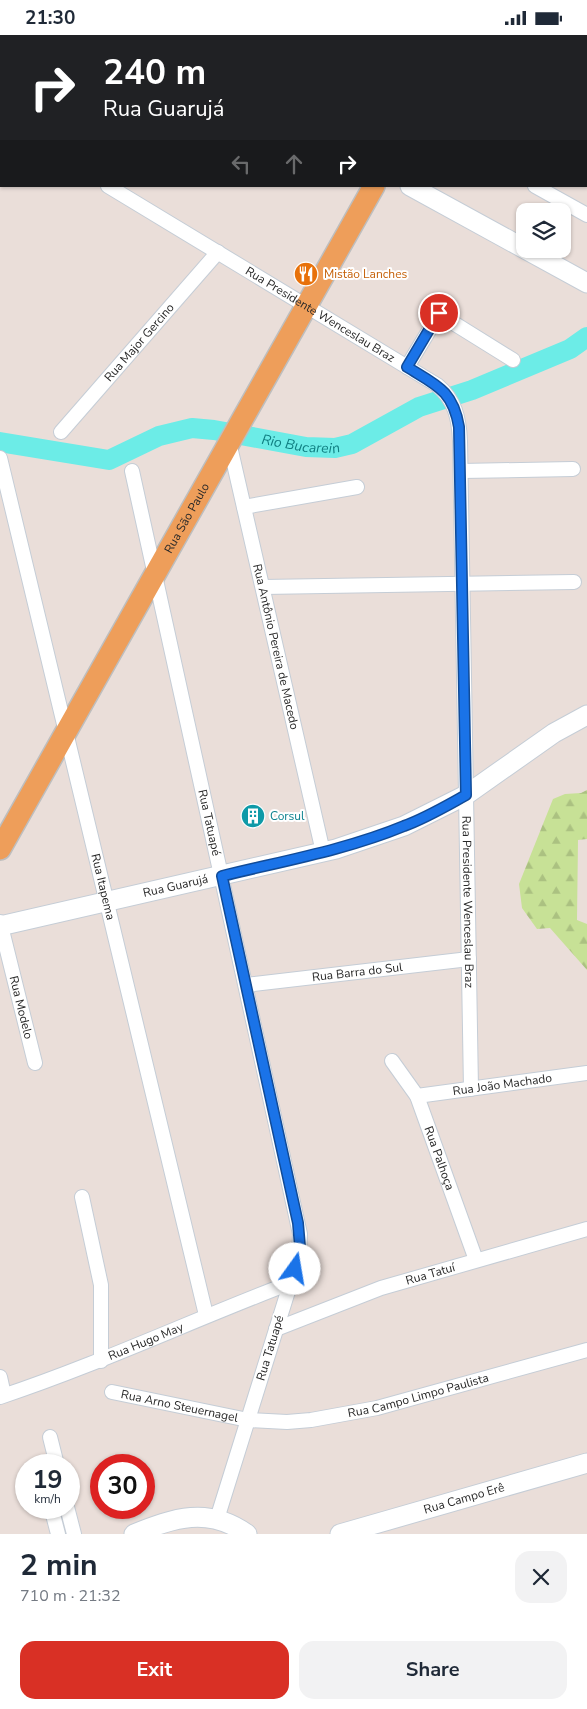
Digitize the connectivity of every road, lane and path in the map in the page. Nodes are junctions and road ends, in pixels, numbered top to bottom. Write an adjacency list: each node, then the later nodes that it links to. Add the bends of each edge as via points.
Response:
1 (110, 187): 6 (street, Rua Presidente Wenceslau Braz)
2 (373, 187): 8 (main road, Rua São Paulo)
3 (412, 187): 7 (street)
4 (536, 187): 5 (street)
5 (587, 215)
6 (218, 253): 8 (street, Rua Presidente Wenceslau Braz); 11 (street, Rua Major Gercino)
7 (587, 283)
8 (306, 306): 10 (street, Rua Presidente Wenceslau Braz); 12 (main road, Rua São Paulo)
9 (513, 360): 10 (street, via 439,313)
10 (407, 367): 16 (street, Rua Presidente Wenceslau Braz, via 437,385 450,398 459,427)
11 (61, 432)
12 (233, 435): 18 (street, Rua Antônio Pereira de Macedo); 19 (main road, Rua São Paulo)
13 (0, 458): 24 (street, Rua Itapema)
14 (574, 469): 16 (street)
15 (132, 471): 19 (street, Rua Tatuapé)
16 (461, 471): 21 (street, Rua Presidente Wenceslau Braz)
17 (358, 487): 18 (street)
18 (244, 507): 22 (street, Rua Antônio Pereira de Macedo)
19 (155, 574): 24 (main road, Rua São Paulo); 28 (street, Rua Tatuapé)
20 (574, 582): 21 (street)
21 (462, 584): 22 (street); 25 (street, Rua Presidente Wenceslau Braz)
22 (263, 587): 27 (street, Rua Antônio Pereira de Macedo)
23 (587, 715): 25 (street, Rua Guarujá, via 554,733)
24 (66, 732): 26 (main road, Rua São Paulo); 29 (street, Rua Itapema)
25 (466, 795): 27 (street, Rua Guarujá, via 404,826); 31 (street, Rua Presidente Wenceslau Braz)
26 (0, 849)
27 (323, 852): 28 (street, Rua Guarujá)
28 (222, 876): 29 (street, Rua Guarujá); 32 (street, Rua Tatuapé)
29 (107, 902): 30 (street, Rua Guarujá); 42 (street, Rua Itapema)
30 (0, 925): 34 (street, Rua Modelo)
31 (469, 959): 32 (street, Rua Barra do Sul); 36 (street, Rua Presidente Wenceslau Braz)
32 (246, 985): 41 (street, Rua Tatuapé, via 300,1235 299,1256)
33 (392, 1061): 37 (street, Rua Palhoça)
34 (35, 1063)
35 (587, 1073): 36 (street, Rua João Machado)
36 (471, 1089): 37 (street, Rua João Machado)
37 (417, 1096): 40 (street, Rua Palhoça)
38 (82, 1197): 45 (street, via 102,1285)
39 (587, 1229): 40 (street, Rua Tatuí)
40 (476, 1260): 43 (street, Rua Tatuí, via 381,1288)
41 (290, 1283): 42 (street, Rua Hugo May); 43 (street, Rua Tatuapé)
42 (206, 1315): 45 (street, Rua Hugo May)
43 (276, 1329): 49 (street, Rua Tatuapé)
44 (587, 1350): 49 (street, Rua Campo Limpo Paulista, via 378,1408 287,1422)
45 (100, 1361): 48 (street, Rua Hugo May)
46 (0, 1377): 48 (street)
47 (112, 1391): 49 (street, Rua Arno Steuernagel)
48 (2, 1396)
49 (248, 1420): 55 (street, Rua Tatuapé)
50 (50, 1437): 51 (street)
51 (54, 1454)
52 (587, 1463): 60 (street, Rua Campo Erê)
53 (54, 1519): 56 (street)
54 (71, 1519): 57 (street)
55 (216, 1519): 58 (street, via 180,1518); 59 (street)
56 (58, 1534)
57 (74, 1534)
58 (134, 1534)
59 (247, 1534)
60 (340, 1534)

